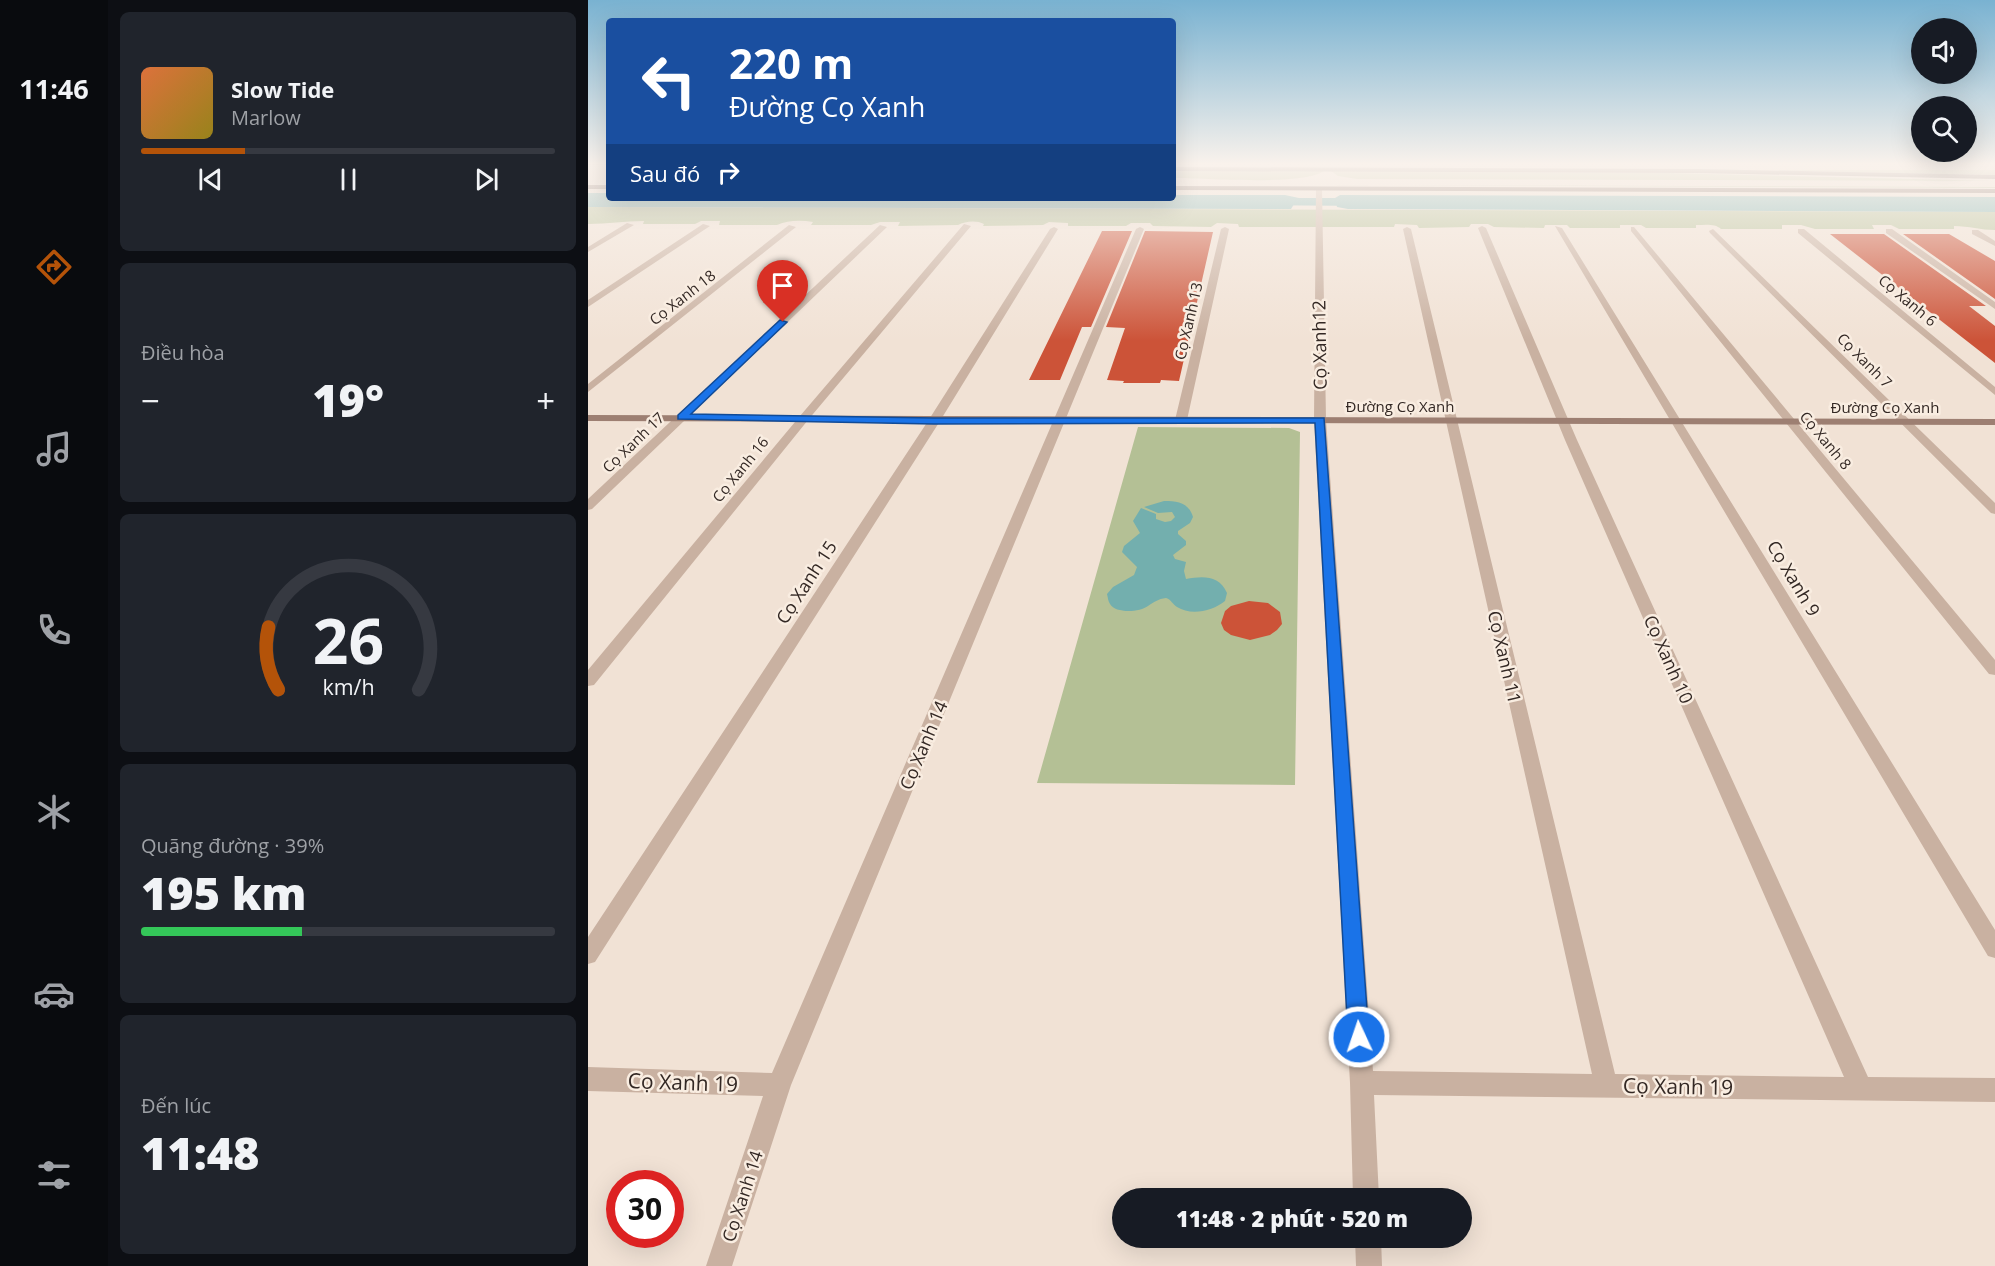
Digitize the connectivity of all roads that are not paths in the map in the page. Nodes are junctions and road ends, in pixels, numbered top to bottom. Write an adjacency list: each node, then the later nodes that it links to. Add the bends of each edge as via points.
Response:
1 (1318, 222): 29 (street, Cọ Xanh12)
2 (630, 225): 19 (street)
3 (706, 226): 20 (street)
4 (967, 226): 26 (street, Cọ Xanh 16)
5 (792, 227): 22 (street, Cọ Xanh 18)
6 (883, 227): 24 (street, Cọ Xanh 17)
7 (1482, 228): 32 (street, Cọ Xanh 10)
8 (1558, 228): 34 (street, Cọ Xanh 9)
9 (1054, 229): 30 (street, Cọ Xanh 15)
10 (1140, 229): 27 (street, Cọ Xanh 14)
11 (1225, 229): 28 (street, Cọ Xanh 13)
12 (1407, 229): 31 (street, Cọ Xanh 11)
13 (1634, 229): 35 (street, Cọ Xanh 8)
14 (1713, 231): 33 (street, Cọ Xanh 7)
15 (1801, 231): 23 (street, Cọ Xanh 6)
16 (1889, 231): 21 (street)
17 (1975, 232): 18 (street)
18 (1995, 244)
19 (588, 250)
20 (588, 304)
21 (1995, 306)
22 (588, 389)
23 (1995, 392)
24 (682, 417): 25 (street, Đường Cọ Xanh); 26 (street, Đường Cọ Xanh); 37 (street, Cọ Xanh 17)
25 (588, 418)
26 (804, 418): 30 (street, Đường Cọ Xanh); 40 (street, Cọ Xanh 16)
27 (1061, 420): 28 (street, Đường Cọ Xanh); 30 (street, Đường Cọ Xanh); 45 (street, Cọ Xanh 14)
28 (1181, 420): 29 (street, Đường Cọ Xanh)
29 (1320, 420): 31 (street, Đường Cọ Xanh); 44 (street, Cọ Xanh12)
30 (934, 421): 42 (street, Cọ Xanh 15)
31 (1450, 421): 32 (street, Đường Cọ Xanh); 46 (street, Cọ Xanh 11)
32 (1563, 421): 34 (street, Đường Cọ Xanh); 47 (street, Cọ Xanh 10)
33 (1905, 421): 35 (street, Đường Cọ Xanh); 36 (street, Đường Cọ Xanh); 38 (street, Cọ Xanh 7)
34 (1677, 422): 35 (street, Đường Cọ Xanh); 41 (street, Cọ Xanh 9)
35 (1790, 422): 39 (street, Cọ Xanh 8)
36 (1995, 422)
37 (588, 506)
38 (1995, 510)
39 (1995, 670)
40 (588, 681)
41 (1995, 949)
42 (588, 955)
43 (588, 1079): 45 (street, Cọ Xanh 19)
44 (1362, 1083): 46 (street, Cọ Xanh 19); 49 (street, Cọ Xanh12)
45 (779, 1085): 51 (street, Cọ Xanh 14)
46 (1606, 1085): 47 (street, Cọ Xanh 19)
47 (1861, 1089): 48 (street, Cọ Xanh 19)
48 (1995, 1090)
49 (1366, 1188)
50 (1368, 1248): 52 (street)
51 (719, 1266)
52 (1369, 1266)

